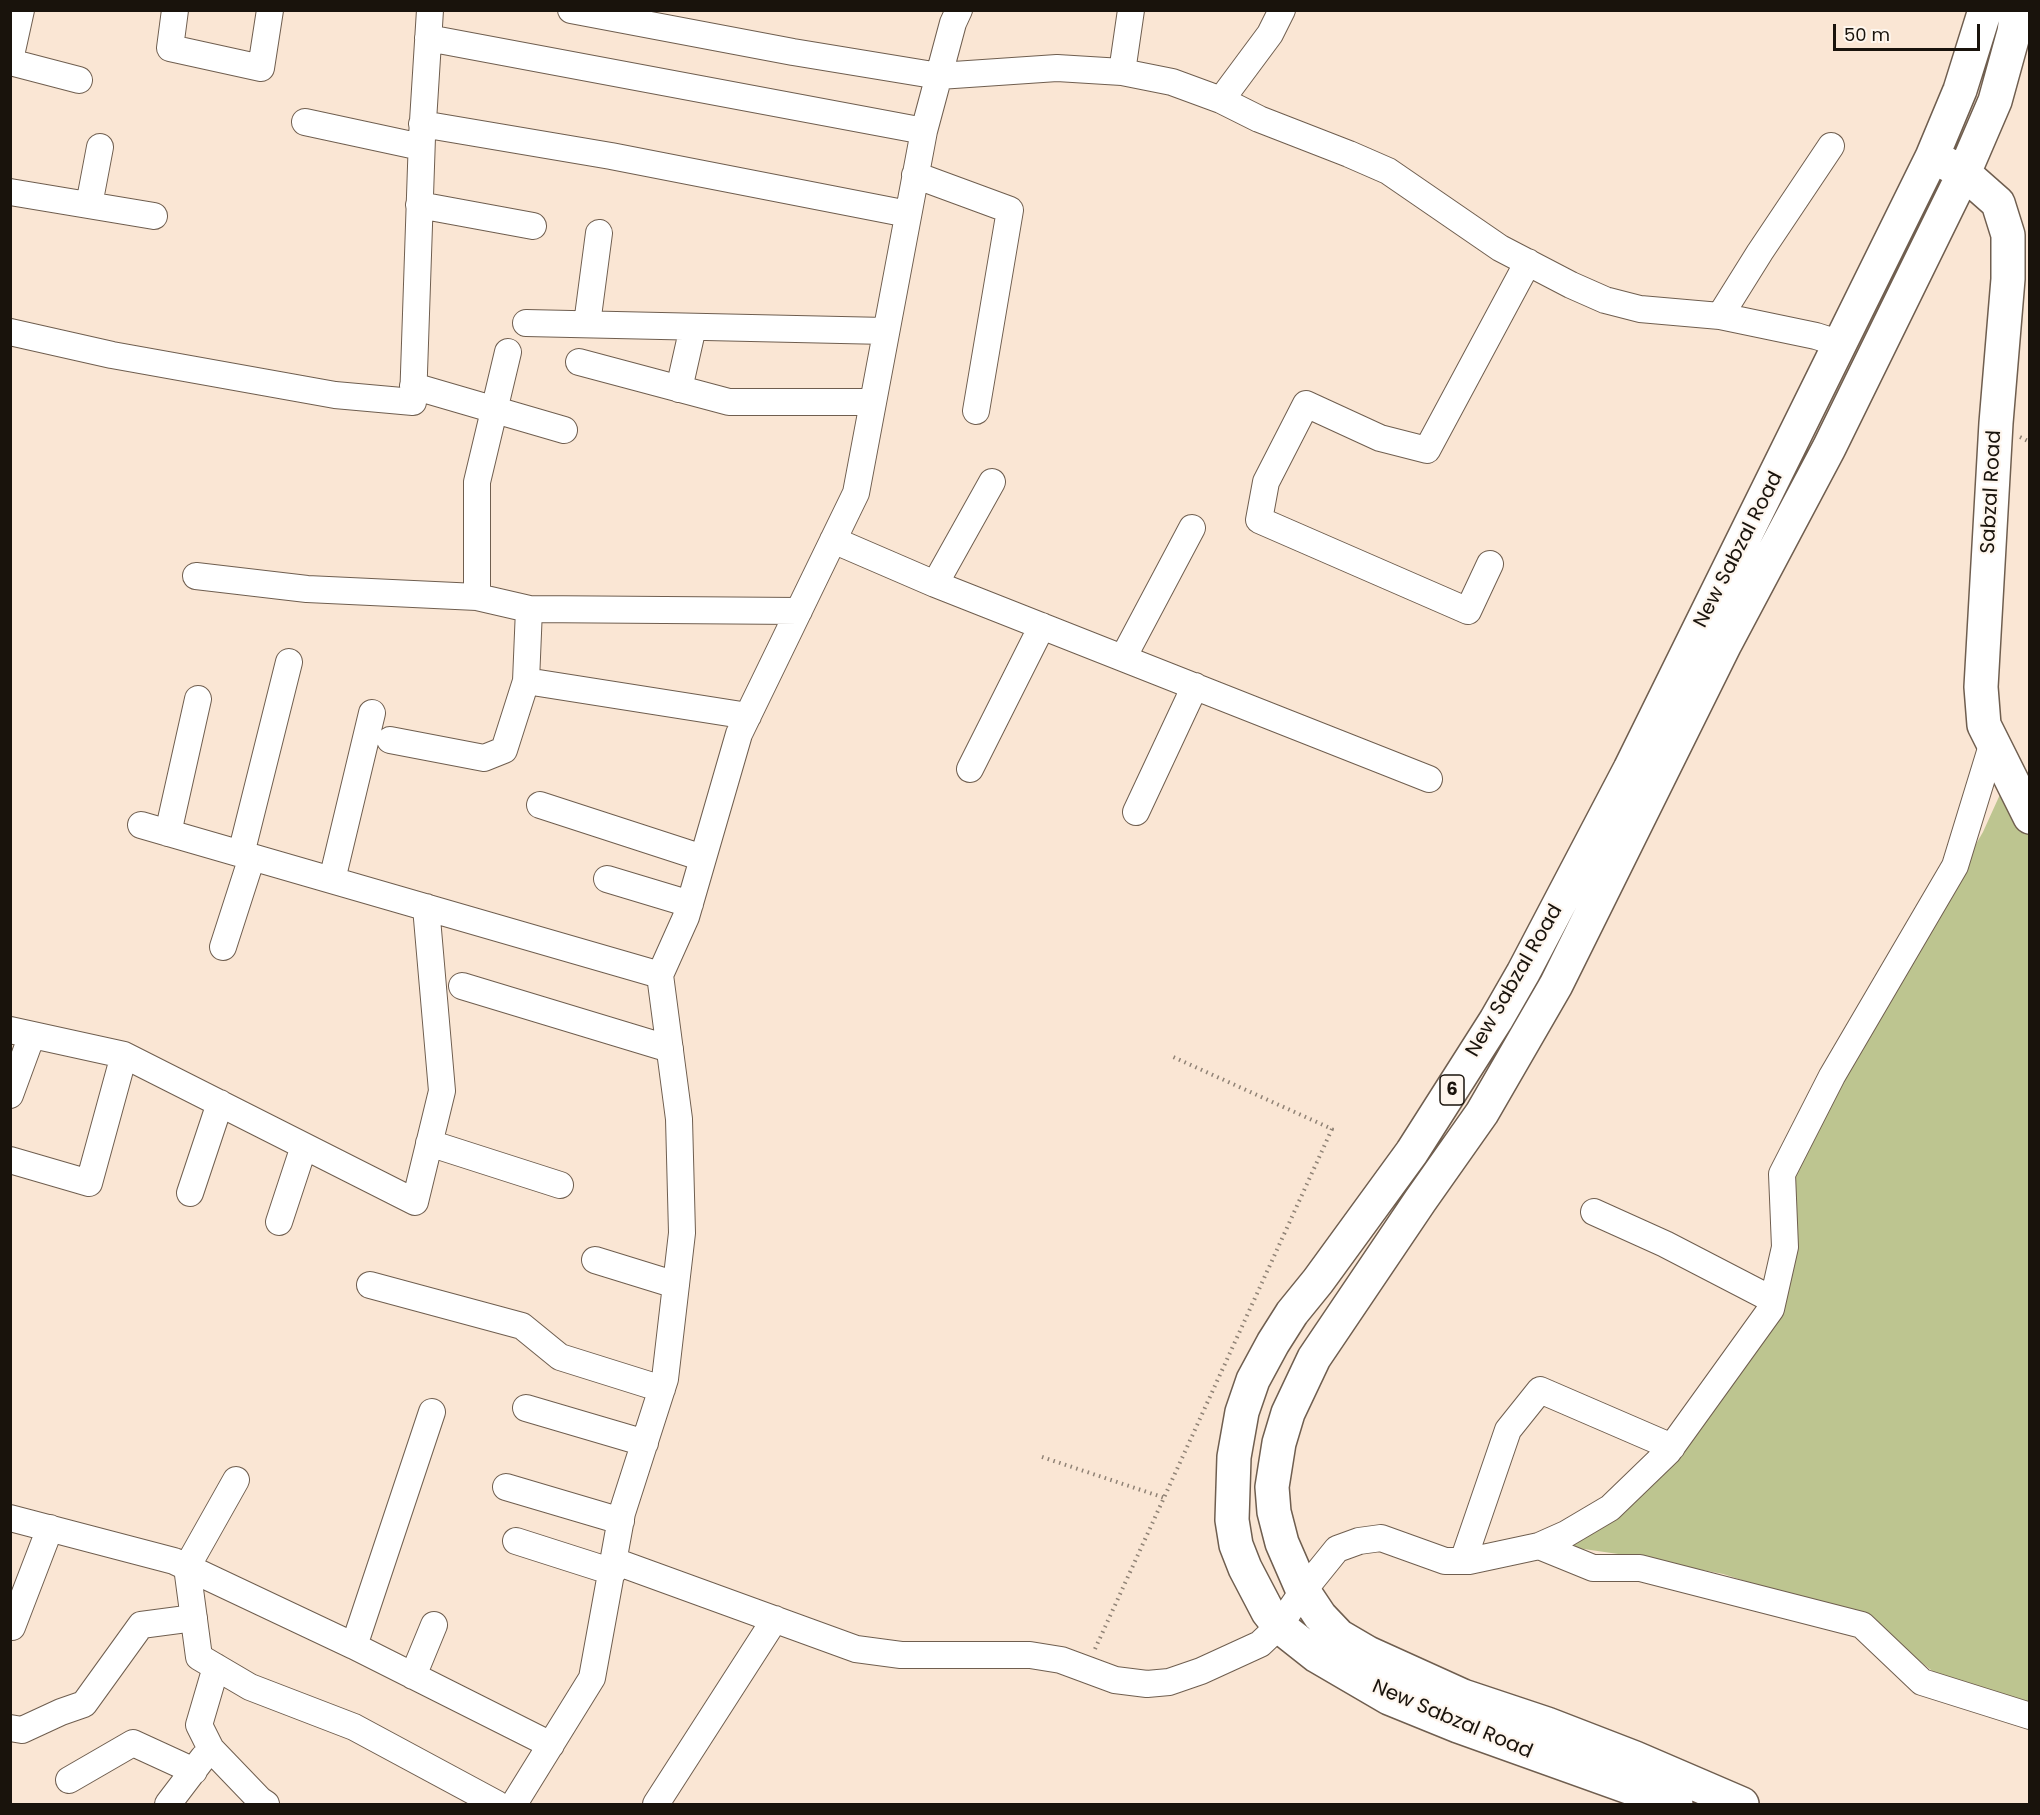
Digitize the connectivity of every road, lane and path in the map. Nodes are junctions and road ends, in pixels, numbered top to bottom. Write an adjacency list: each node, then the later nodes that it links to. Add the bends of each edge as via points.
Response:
1 (21, 10): 12 (street)
2 (175, 10): 3 (street, via 170,48 261,68)
3 (270, 10)
4 (430, 10): 11 (street)
5 (571, 10): 14 (street)
6 (959, 10): 14 (street)
7 (1131, 10): 13 (street)
8 (1282, 10): 16 (street, via 1270,34)
9 (1985, 10): 22 (main road, via 1960,90)
10 (2017, 10): 23 (main road, via 1995,101)
11 (428, 39): 18 (street); 19 (street)
12 (10, 61): 15 (street)
13 (1122, 72): 14 (street, via 1057,68); 16 (street, via 1172,82)
14 (939, 76): 18 (street)
15 (79, 80)
16 (1221, 100): 32 (street, via 1388,171 1491,242)
17 (305, 122): 19 (street)
18 (924, 131): 24 (street)
19 (422, 136): 27 (street); 28 (street, via 610,156)
20 (1831, 146): 33 (street)
21 (100, 147): 26 (street)
22 (1932, 157): 23 (main road, Sabzal Road); 39 (main road, New Sabzal Road / 6)
23 (1964, 173): 66 (main road, Sabzal Road, via 1998,203 2008,235 1981,687 1984,725); 117 (main road, New Sabzal Road / 6, via 1556,985 1482,1113 1336,1324 1296,1394 1279,1443 1272,1487 1282,1543)
24 (915, 175): 28 (street); 46 (street, via 1010,210)
25 (10, 192): 26 (street)
26 (89, 205): 29 (street)
27 (419, 205): 30 (street); 42 (street)
28 (908, 214): 37 (street)
29 (154, 216)
30 (533, 226)
31 (599, 233): 35 (street)
32 (1528, 262): 33 (street, via 1605,300 1640,309); 51 (street, via 1427,450 1380,438 1306,404 1266,482 1259,520 1468,610)
33 (1720, 316): 39 (street)
34 (526, 323): 35 (street)
35 (587, 324): 36 (street)
36 (693, 327): 37 (street); 43 (street)
37 (886, 331): 44 (street)
38 (10, 332): 42 (street, via 112,355 335,395 412,402)
39 (1841, 344): 121 (main road, New Sabzal Road / 6, via 1630,769 1523,973 1412,1152 1292,1313 1252,1380 1234,1457 1232,1520 1245,1568)
40 (507, 352): 45 (street)
41 (579, 362): 43 (street)
42 (413, 386): 45 (street)
43 (679, 389): 44 (street, via 729,402)
44 (873, 402): 50 (street, via 856,493)
45 (493, 409): 47 (street); 54 (street, via 477,482)
46 (976, 411)
47 (564, 430)
48 (992, 482): 53 (street)
49 (1192, 528): 58 (street)
50 (833, 540): 53 (street); 56 (street)
51 (1490, 564)
52 (196, 576): 54 (street, via 307,589)
53 (935, 584): 57 (street)
54 (477, 597): 55 (street)
55 (529, 609): 56 (street); 60 (street)
56 (799, 611): 64 (street)
57 (1042, 626): 58 (street); 67 (street)
58 (1123, 658): 61 (street)
59 (289, 662): 74 (street)
60 (526, 681): 64 (street); 65 (street, via 504,750 484,758)
61 (1195, 686): 68 (street); 70 (street)
62 (198, 699): 73 (street)
63 (372, 713): 77 (street)
64 (748, 716): 75 (street, via 739,734)
65 (390, 740)
66 (1993, 742): 71 (main road, Sabzal Road); 99 (street, via 1955,866 1832,1076 1782,1174 1785,1247)
67 (970, 769)
68 (1429, 779)
69 (540, 805): 75 (street)
70 (1136, 812)
71 (2030, 818)
72 (141, 825): 73 (street)
73 (168, 833): 74 (street)
74 (246, 855): 77 (street); 80 (street)
75 (703, 858): 78 (street)
76 (607, 879): 78 (street)
77 (332, 880): 79 (street)
78 (690, 904): 81 (street)
79 (426, 908): 81 (street); 89 (street, via 442,1091)
80 (223, 947)
81 (660, 975): 84 (street)
82 (462, 986): 84 (street)
83 (21, 1033): 85 (street); 87 (street)
84 (670, 1049): 97 (street, via 680,1131 682,1233)
85 (124, 1056): 88 (street); 91 (street, via 88,1183)
86 (1171, 1056): 108 (path, via 1332,1129)
87 (10, 1095)
88 (220, 1103): 90 (street); 93 (street)
89 (429, 1143): 90 (street, via 415,1202); 92 (street)
90 (304, 1146): 95 (street)
91 (10, 1160)
92 (560, 1185)
93 (190, 1193)
94 (1594, 1212): 99 (street)
95 (279, 1222)
96 (595, 1260): 97 (street)
97 (676, 1285): 100 (street)
98 (370, 1286): 100 (street, via 522,1326 560,1357)
99 (1773, 1300): 104 (street, via 1771,1309)
100 (662, 1389): 103 (street)
101 (526, 1408): 103 (street)
102 (432, 1412): 123 (street)
103 (645, 1443): 110 (street)
104 (1672, 1447): 113 (street, via 1610,1508); 114 (street, via 1540,1390 1508,1430)
105 (1042, 1457): 108 (path)
106 (236, 1480): 115 (street)
107 (506, 1487): 110 (street)
108 (1165, 1498): 125 (path)
109 (10, 1518): 111 (street)
110 (621, 1521): 116 (street)
111 (50, 1528): 115 (street); 122 (street)
112 (516, 1541): 116 (street)
113 (1539, 1546): 114 (street); 127 (street, via 1593,1568 1640,1568 1862,1625 1922,1682)
114 (1463, 1561): 117 (street, via 1445,1561 1381,1538 1359,1541 1337,1549)
115 (187, 1567): 118 (street); 123 (street)
116 (614, 1567): 119 (street); 129 (street, via 592,1678)
117 (1304, 1591): 121 (street); 139 (main road, New Sabzal Road / 6, via 1320,1616 1340,1636 1368,1653 1463,1696 1635,1758)
118 (194, 1618): 124 (street, via 199,1657); 128 (street, via 141,1625 84,1704 22,1730)
119 (775, 1619): 125 (street, via 856,1649 901,1655 1030,1655 1061,1660); 137 (street)
120 (434, 1625): 126 (street)
121 (1279, 1626): 125 (street, via 1260,1644 1169,1682 1115,1680); 138 (main road, New Sabzal Road / 6, via 1317,1656 1389,1698)
122 (12, 1628)
123 (354, 1646): 126 (street)
124 (216, 1667): 130 (street, via 199,1725); 135 (street, via 250,1688 354,1727)
125 (1086, 1671)
126 (413, 1676): 129 (street)
127 (2030, 1716)
128 (10, 1728)
129 (551, 1745): 136 (street)
130 (212, 1749): 131 (street); 134 (street)
131 (194, 1771): 132 (street, via 133,1743); 133 (street)
132 (69, 1780)
133 (168, 1804)
134 (266, 1804)
135 (497, 1804)
136 (514, 1804)
137 (656, 1804)
138 (1676, 1804)
139 (1742, 1804)

